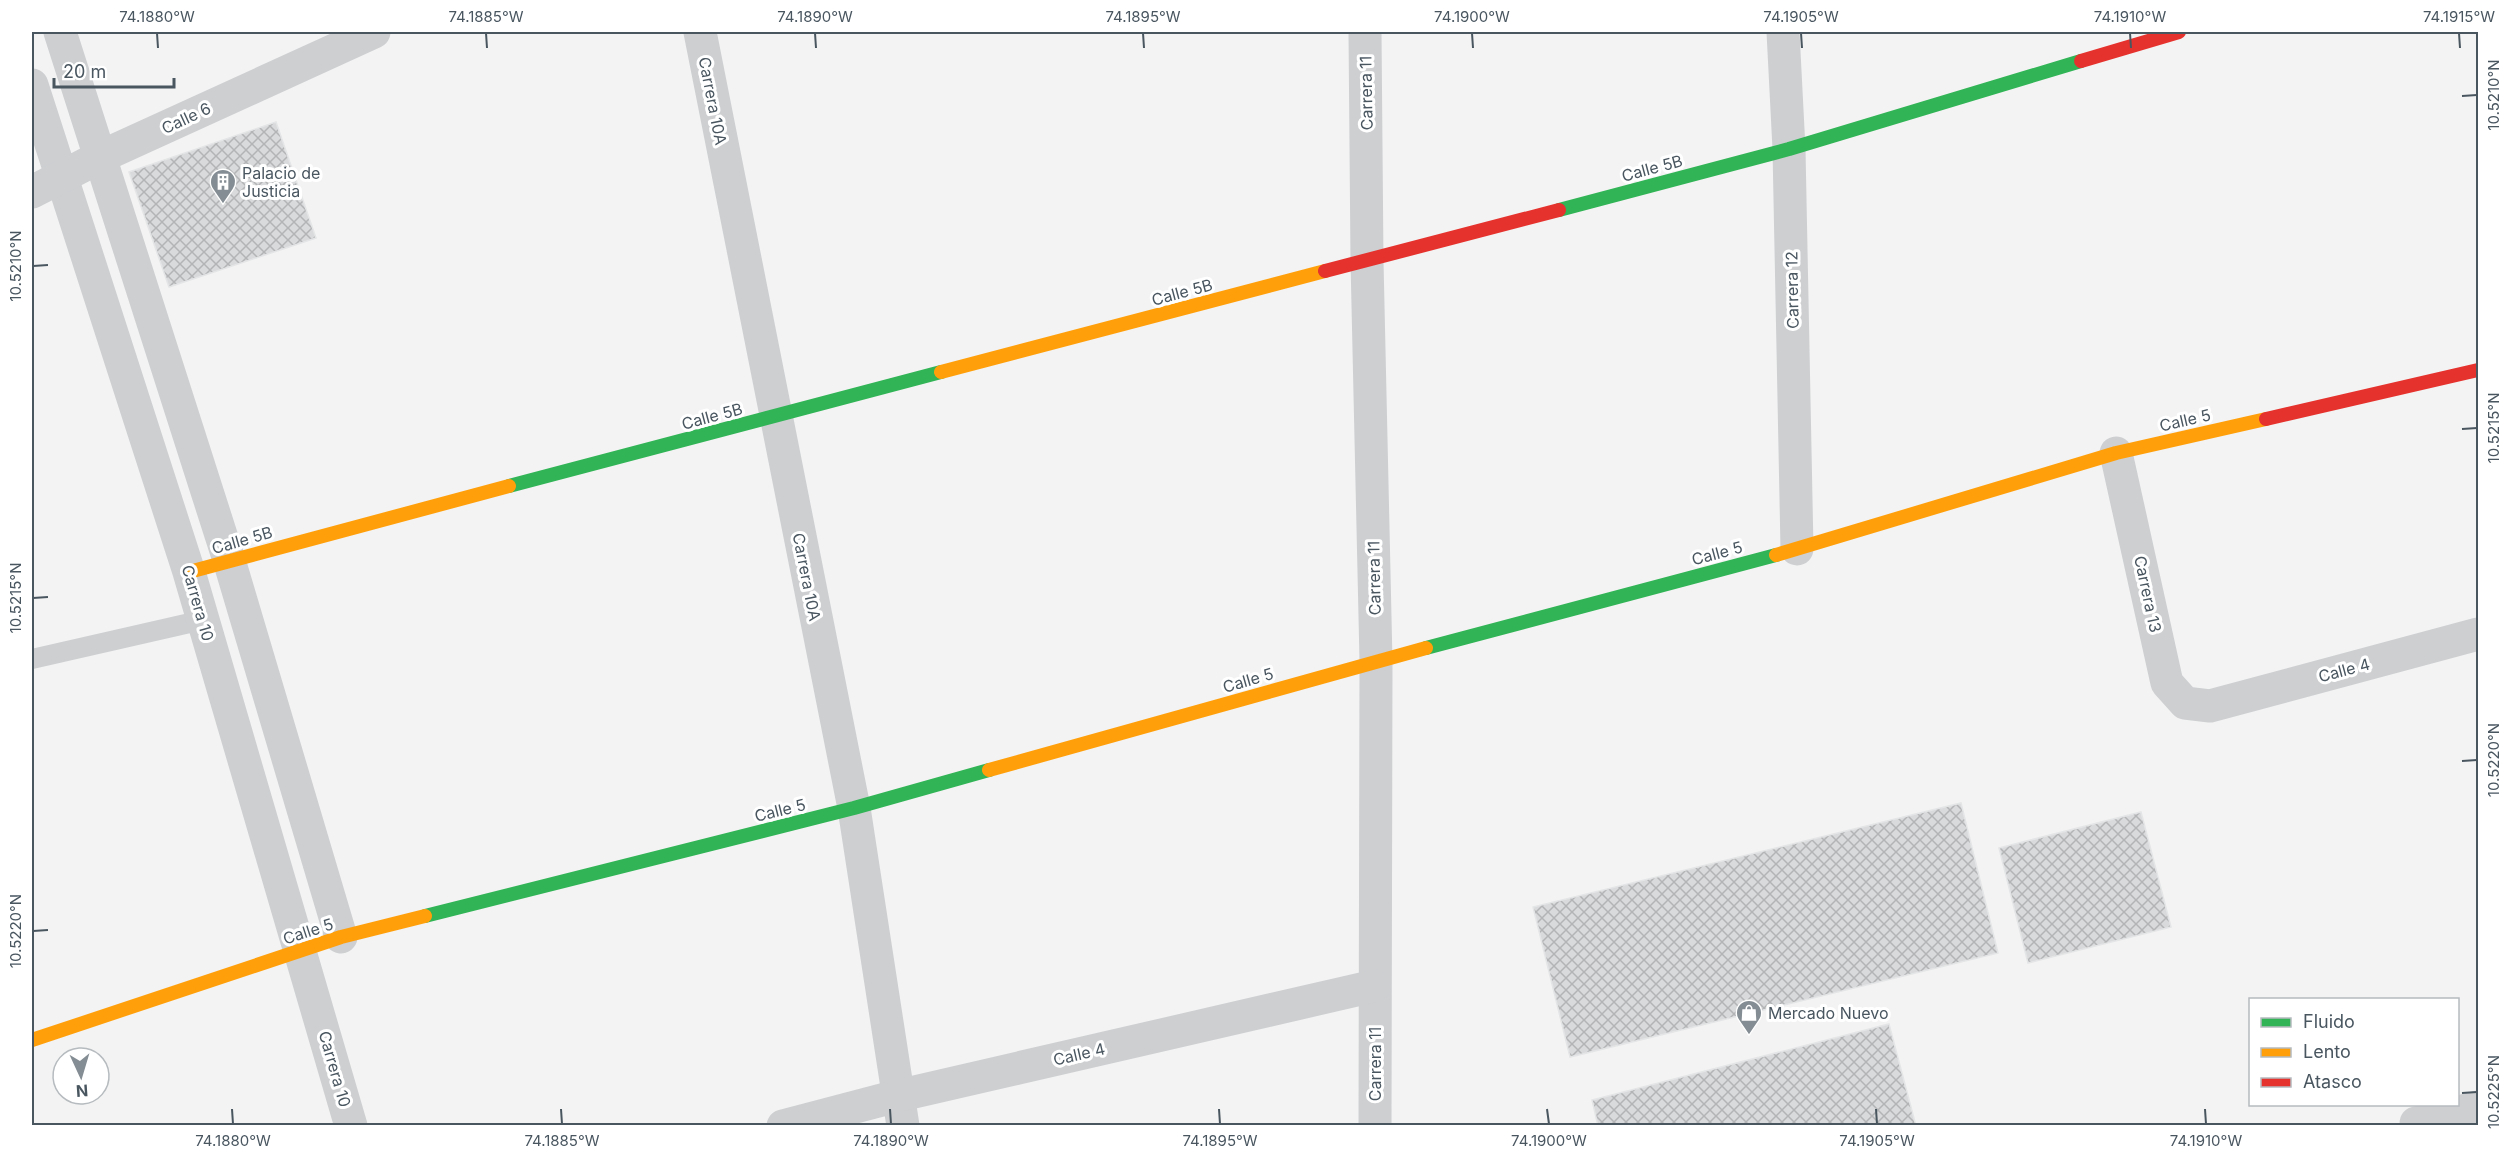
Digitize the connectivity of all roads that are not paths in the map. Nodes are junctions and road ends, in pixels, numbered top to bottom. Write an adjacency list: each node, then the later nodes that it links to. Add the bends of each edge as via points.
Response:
1 (60, 32): 9 (street)
2 (374, 32): 9 (street, Calle 6)
3 (700, 32): 14 (street, Carrera 10A)
4 (1365, 32): 12 (street, Carrera 11)
5 (1783, 32): 8 (street, Carrera 12)
6 (2179, 32): 8 (street, Calle 5B)
7 (32, 85): 10 (street, Carrera 10)
8 (1789, 149): 12 (street, Calle 5B); 16 (street, Carrera 12)
9 (100, 157): 10 (street, Calle 6); 17 (street)
10 (61, 178): 11 (street, Calle 6); 18 (street, Carrera 10)
11 (32, 192)
12 (1367, 261): 14 (street, Calle 5B); 22 (street, Carrera 11)
13 (2478, 370): 15 (street, Calle 5)
14 (775, 416): 17 (street, Calle 5B); 24 (street, Carrera 10A)
15 (2116, 453): 16 (street, Calle 5); 23 (street, Carrera 13, via 2168,683 2185,703)
16 (1797, 549): 22 (street, Calle 5)
17 (229, 560): 18 (street, Calle 5B); 25 (street)
18 (189, 572): 19 (street, Carrera 10)
19 (203, 620): 21 (lane); 26 (street, Carrera 10)
20 (2478, 634): 23 (street, Calle 4)
21 (32, 659)
22 (1376, 661): 24 (street, Calle 5); 27 (street, Carrera 11)
23 (2210, 706)
24 (854, 808): 25 (street, Calle 5); 30 (street, Carrera 10A)
25 (341, 937): 26 (street, Calle 5)
26 (301, 951): 28 (street, Calle 5); 32 (street, Carrera 10)
27 (1374, 986): 30 (street, Calle 4); 34 (street, Carrera 11)
28 (32, 1040)
29 (2478, 1107): 31 (street)
30 (900, 1111): 33 (street, Calle 4)
31 (2416, 1123)
32 (351, 1125)
33 (783, 1125)
34 (1375, 1125)

